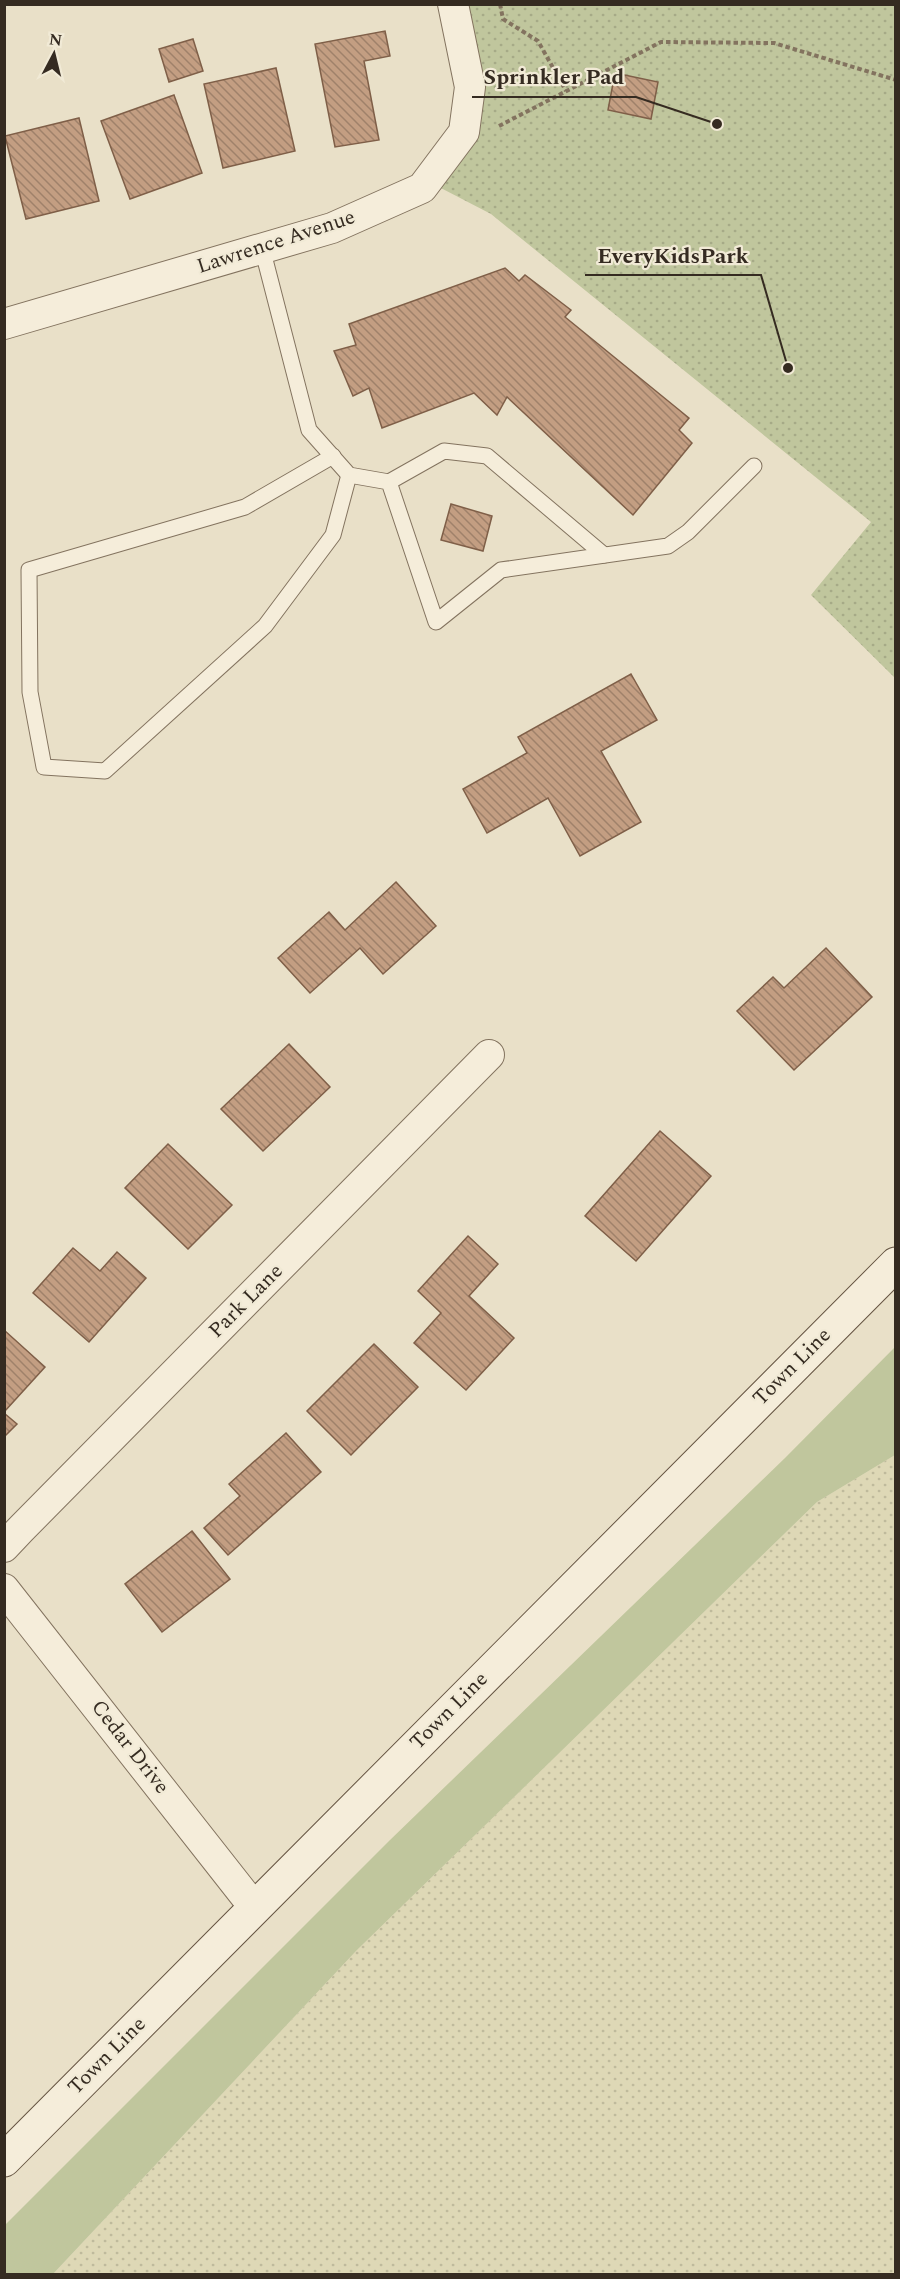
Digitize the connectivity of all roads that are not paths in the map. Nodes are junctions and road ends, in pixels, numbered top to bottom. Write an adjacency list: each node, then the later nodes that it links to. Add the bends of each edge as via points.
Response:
1 (453, 4): 2 (street, Lawrence Avenue, via 470,87 464,132 422,188 332,228)
2 (262, 248): 3 (street, Lawrence Avenue); 4 (lane, via 309,430)
3 (4, 324)
4 (333, 456): 6 (lane); 6 (lane, via 245,507 29,570 30,692 44,767 105,771 265,626 333,535)
5 (754, 466): 8 (lane, via 688,532 668,546)
6 (349, 475): 7 (lane)
7 (389, 482): 8 (lane, via 444,451 487,456); 8 (lane, via 436,622 501,570)
8 (604, 555)
9 (489, 1055): 11 (street, Park Lane)
10 (896, 1264): 13 (main road, Town Line)
11 (4, 1547)
12 (4, 1589): 13 (street, Cedar Drive)
13 (254, 1907): 14 (main road, Town Line)
14 (4, 2160)

